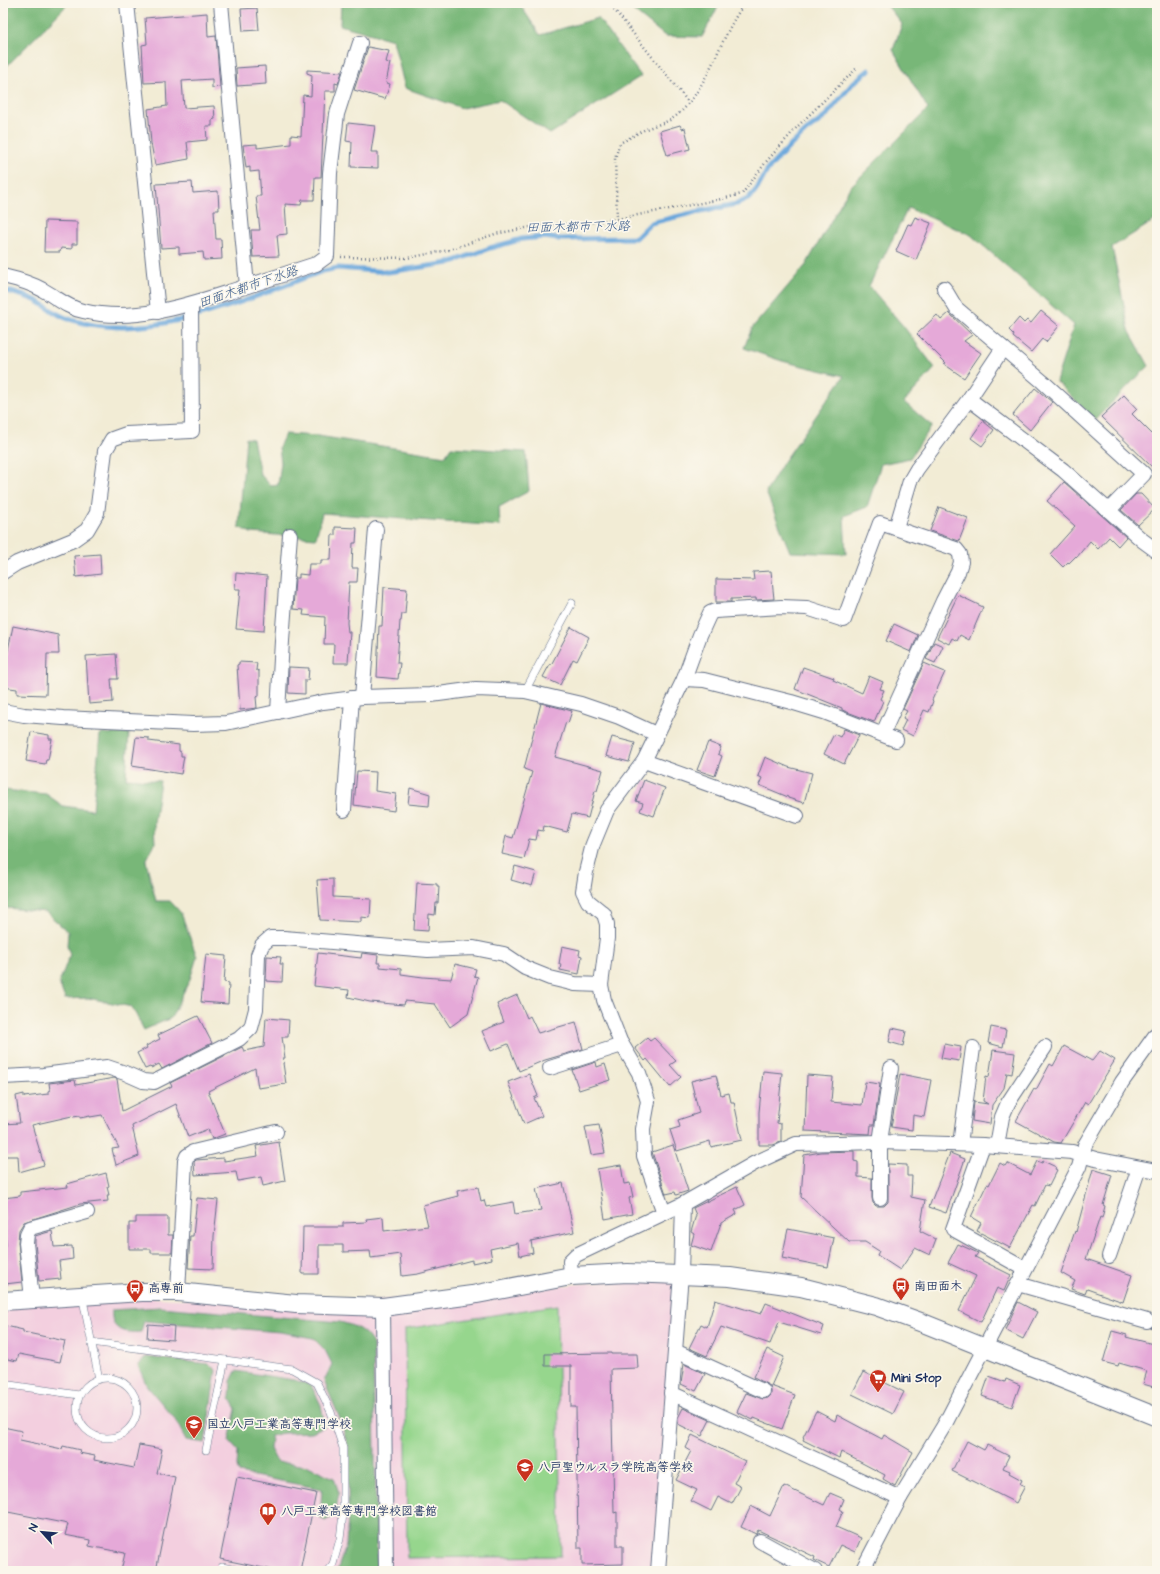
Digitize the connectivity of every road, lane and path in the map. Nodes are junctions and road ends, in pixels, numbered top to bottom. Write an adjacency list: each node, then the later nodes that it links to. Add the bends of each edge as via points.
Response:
1 (127, 3): 14 (street)
2 (221, 3): 11 (street)
3 (609, 3): 7 (path)
4 (745, 3): 7 (path, via 736,14 713,63)
5 (360, 43): 9 (street, via 337,114 330,173)
6 (858, 67): 8 (path, via 798,126 742,194)
7 (689, 103): 8 (path, via 670,120 620,143 615,158)
8 (617, 219): 9 (path, via 578,224 546,224 495,234 449,250 407,258)
9 (327, 256): 11 (street, via 316,264)
10 (3, 276): 14 (street, via 42,289 66,305 83,311 133,315)
11 (247, 286): 13 (street)
12 (944, 288): 15 (street, via 956,308)
13 (191, 304): 14 (street); 22 (street, via 192,431 126,434 112,439 105,450 98,513 87,530 73,540 17,563)
14 (158, 312)
15 (1003, 348): 16 (street); 17 (street, via 1144,474)
16 (969, 399): 17 (street, via 1063,470); 18 (street, via 910,481)
17 (1109, 510): 21 (street)
18 (896, 528): 24 (street, via 880,523 844,620 807,608 715,611 710,613); 29 (street, via 956,549 961,562)
19 (376, 529): 26 (street)
20 (290, 535): 28 (street)
21 (1157, 550)
22 (3, 572)
23 (572, 603): 25 (lane)
24 (684, 678): 29 (street, via 704,680 791,702); 30 (street)
25 (525, 691): 26 (street, via 476,689 431,695); 30 (street, via 581,704 619,717)
26 (357, 698): 28 (street); 33 (street)
27 (3, 711): 28 (street, via 24,715 193,724 226,723)
28 (278, 712)
29 (883, 733): 31 (street)
30 (656, 734): 32 (street)
31 (896, 740)
32 (644, 761): 34 (street); 35 (street, via 607,810 593,844 586,872 583,891 588,901 604,914 607,924)
33 (344, 810)
34 (797, 816)
35 (601, 985): 37 (street, via 604,1000); 42 (street, via 575,984 550,978 526,968 504,954 474,948 428,950 270,938 262,945 258,955 256,1009 251,1028 239,1039 154,1082 143,1081 107,1068)
36 (1157, 1033): 47 (street, via 1122,1082 1085,1145)
37 (622, 1045): 40 (street); 53 (street, via 639,1073 648,1100 643,1129 644,1156)
38 (1045, 1047): 46 (street, via 1008,1103)
39 (973, 1048): 45 (street)
40 (550, 1068)
41 (891, 1068): 44 (street)
42 (3, 1077)
43 (276, 1132): 59 (street, via 193,1152 187,1156)
44 (880, 1142): 45 (street); 50 (street); 51 (street, via 796,1144 755,1163)
45 (960, 1144): 46 (street)
46 (990, 1146): 47 (street); 55 (street, via 953,1229)
47 (1083, 1155): 48 (street); 55 (street)
48 (1139, 1168): 49 (street); 54 (street)
49 (1157, 1171)
50 (880, 1198)
51 (682, 1204): 53 (street); 56 (street)
52 (88, 1212): 61 (street, via 30,1228 26,1243)
53 (664, 1213): 57 (street, via 576,1255 570,1260)
54 (1109, 1256)
55 (1025, 1269): 58 (street)
56 (681, 1274): 57 (street); 66 (street, via 730,1276 801,1287 876,1306); 67 (street)
57 (571, 1276): 63 (street)
58 (1018, 1284): 64 (street); 66 (street)
59 (178, 1292): 60 (street); 63 (street, via 296,1304)
60 (82, 1295): 61 (street); 65 (lane)
61 (32, 1299): 62 (street)
62 (3, 1301)
63 (383, 1307): 81 (street)
64 (1147, 1321)
65 (91, 1342): 68 (lane); 69 (lane)
66 (985, 1348): 74 (street); 76 (street, via 945,1424)
67 (675, 1351): 71 (street); 72 (street)
68 (225, 1360): 75 (lane); 80 (lane, via 292,1369 317,1383 343,1448 343,1514 333,1564)
69 (98, 1379): 73 (lane, via 90,1382); 73 (lane, via 116,1379 130,1388 137,1413 126,1431 115,1437 106,1438 90,1434 83,1428 76,1412)
70 (3, 1384): 73 (lane)
71 (762, 1391)
72 (671, 1393): 76 (street); 82 (street)
73 (79, 1395)
74 (1157, 1417)
75 (206, 1450)
76 (900, 1498): 84 (street)
77 (760, 1540): 83 (street)
78 (222, 1567): 79 (lane)
79 (241, 1571)
80 (327, 1571)
81 (386, 1571)
82 (658, 1571)
83 (815, 1571)
84 (862, 1571)

